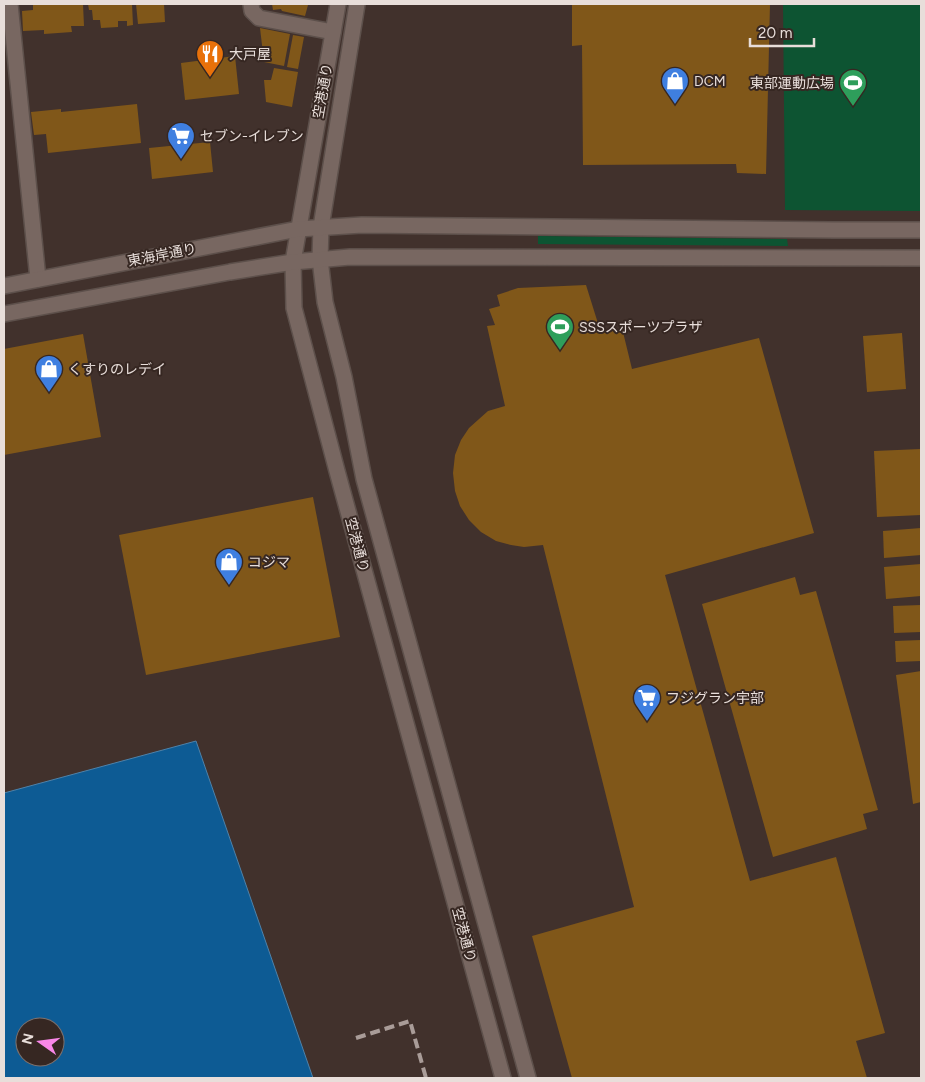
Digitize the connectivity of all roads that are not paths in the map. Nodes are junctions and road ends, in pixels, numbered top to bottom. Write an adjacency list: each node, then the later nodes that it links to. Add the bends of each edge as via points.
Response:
1 (10, 4): 12 (street)
2 (251, 4): 5 (street, via 252,11 260,18)
3 (338, 4): 5 (street, 空港通り)
4 (357, 4): 6 (street, 空港通り)
5 (333, 32): 7 (street, 空港通り)
6 (321, 228): 7 (street, 東海岸通り); 8 (street, 東海岸通り); 10 (street, 空港通り)
7 (298, 229): 11 (street, 空港通り); 12 (street, 東海岸通り)
8 (921, 230)
9 (921, 258): 10 (street, 東海岸通り)
10 (320, 259): 11 (street, 東海岸通り); 16 (street, 空港通り, via 325,302 364,479)
11 (293, 262): 14 (street, 東海岸通り); 15 (street, 空港通り, via 294,308)
12 (38, 279): 13 (street, 東海岸通り)
13 (4, 286)
14 (4, 314)
15 (503, 1078)
16 (528, 1078)

